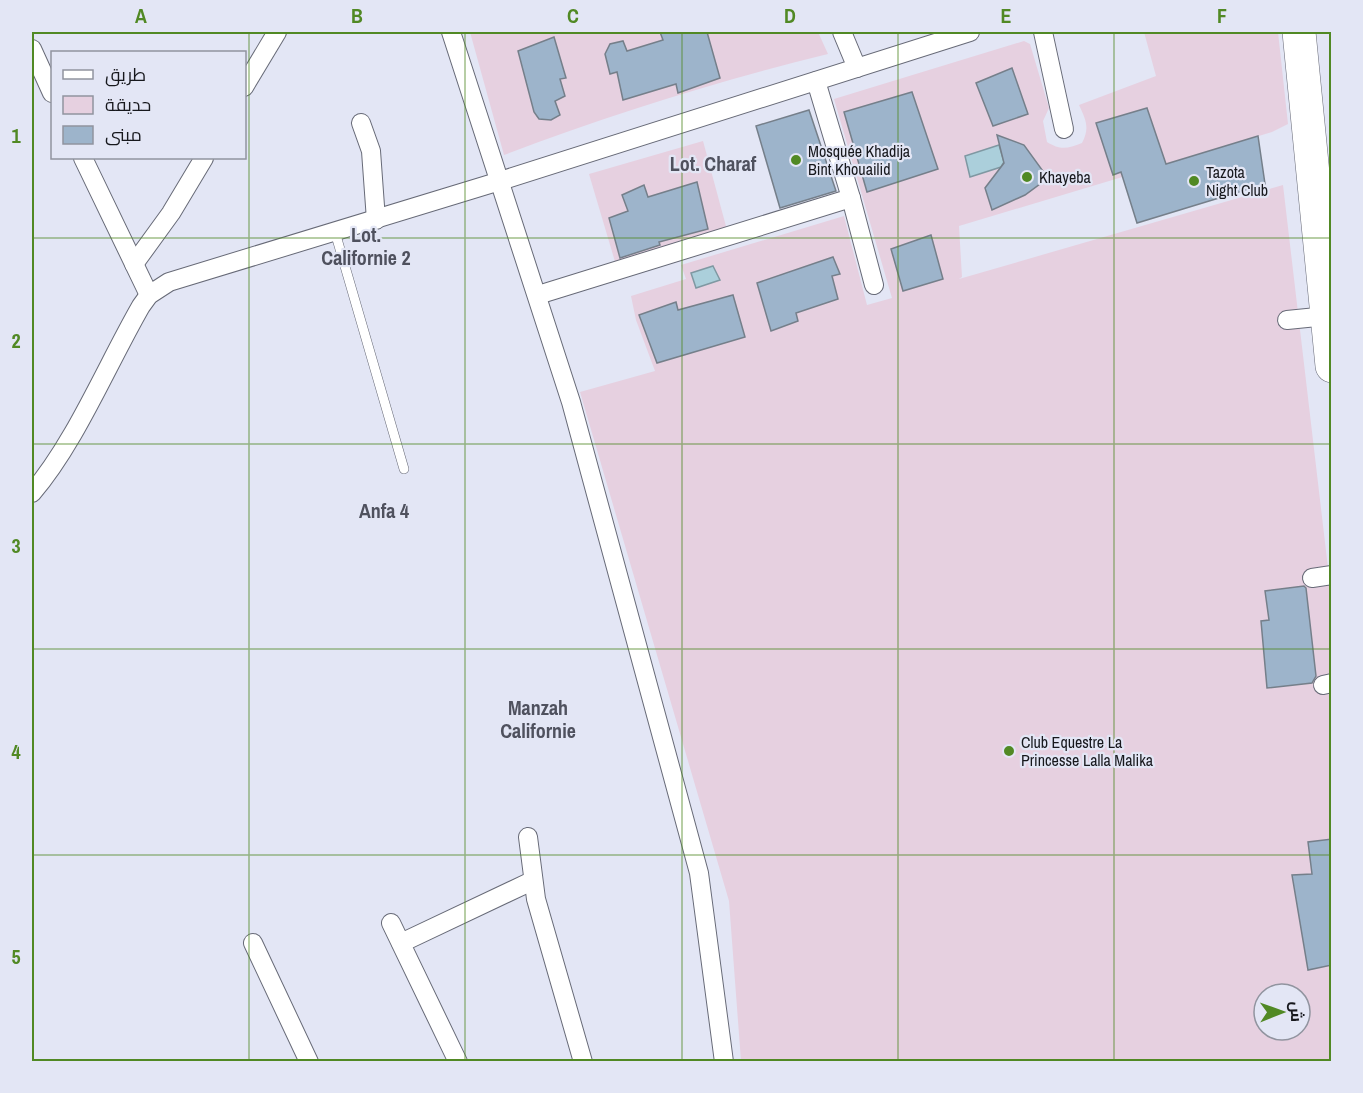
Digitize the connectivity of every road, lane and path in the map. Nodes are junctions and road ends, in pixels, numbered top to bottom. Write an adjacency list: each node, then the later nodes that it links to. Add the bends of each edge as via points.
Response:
1 (277, 32): 11 (street)
2 (451, 32): 18 (street)
3 (842, 32): 9 (street)
4 (970, 32): 9 (street)
5 (1043, 32): 14 (street)
6 (1299, 32): 23 (highway)
7 (1322, 32): 15 (highway)
8 (32, 49): 12 (street)
9 (857, 68): 10 (street)
10 (816, 81): 18 (street); 19 (street)
11 (246, 84)
12 (51, 91)
13 (361, 123): 20 (street, via 371,151)
14 (1064, 129)
15 (1332, 136)
16 (83, 159): 22 (street)
17 (203, 159): 22 (street)
18 (500, 182): 20 (street); 26 (street)
19 (851, 198): 24 (street); 26 (street)
20 (376, 220): 21 (street)
21 (335, 232): 25 (street, via 182,276); 30 (lane)
22 (134, 264): 25 (street)
23 (1327, 265): 27 (highway)
24 (874, 285)
25 (149, 295): 31 (street, via 50,471)
26 (538, 295): 42 (street, via 572,402 699,873)
27 (1327, 316): 28 (street); 29 (highway)
28 (1287, 320)
29 (1332, 366)
30 (404, 469)
31 (32, 491)
32 (1332, 575): 33 (street)
33 (1312, 578)
34 (528, 837): 35 (street)
35 (532, 881): 38 (street); 41 (street)
36 (391, 923): 38 (street)
37 (253, 943): 39 (street)
38 (401, 943): 40 (street)
39 (309, 1062)
40 (458, 1062)
41 (583, 1062)
42 (724, 1062)

